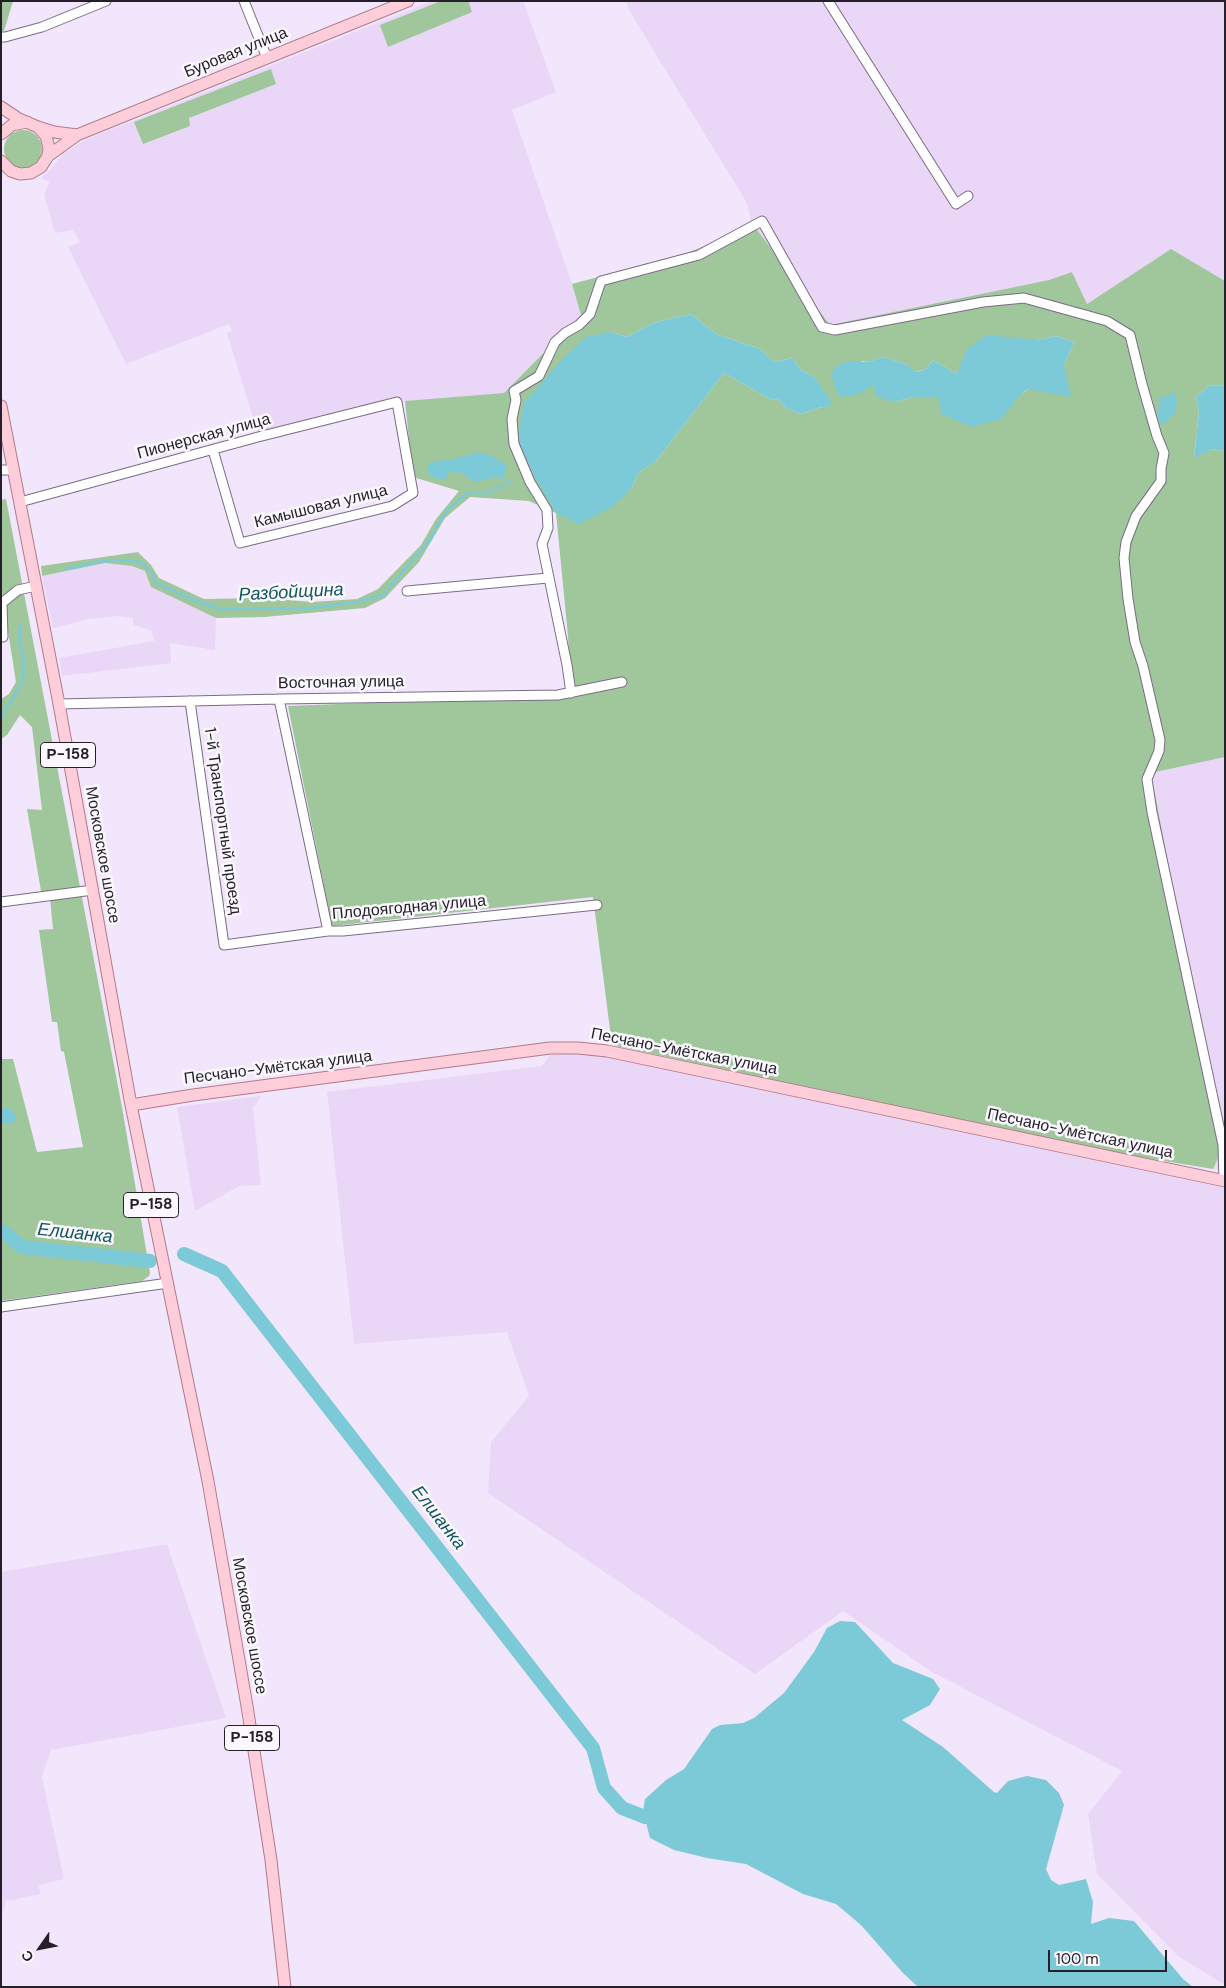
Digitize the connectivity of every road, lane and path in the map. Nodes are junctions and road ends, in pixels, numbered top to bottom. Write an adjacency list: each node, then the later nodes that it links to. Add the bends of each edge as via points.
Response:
1 (106, 1): 5 (street, via 42,27)
2 (244, 1): 6 (street)
3 (408, 1): 6 (main road, Буровая улица)
4 (828, 1): 16 (street, via 956,204)
5 (1, 36)
6 (267, 58): 11 (main road, Буровая улица)
7 (1, 107): 8 (main road, Буровая улица)
8 (27, 122): 9 (main road, Буровая улица); 10 (main road, via 16,124)
9 (38, 127): 11 (main road, Буровая улица); 12 (main road, via 48,140)
10 (2, 134)
11 (76, 134): 12 (main road, Буровая улица)
12 (48, 156): 14 (main road, Буровая улица, via 35,172)
13 (1, 161): 14 (main road)
14 (16, 173): 15 (main road, Буровая улица)
15 (1, 176)
16 (968, 196)
17 (1, 406): 20 (main road, Московское шоссе / Р-158)
18 (213, 450): 21 (street, Камышовая улица, via 240,543 392,506); 21 (street, Пионерская улица, via 397,402); 22 (street, Пионерская улица)
19 (1, 470): 20 (street)
20 (14, 470): 22 (main road, Московское шоссе / Р-158)
21 (413, 493)
22 (20, 502): 24 (main road, Московское шоссе / Р-158)
23 (548, 578): 25 (street); 29 (street, via 568,665); 39 (street, via 542,544 548,528 547,510 530,482 514,444 514,391 539,376 555,342 590,314 601,281 699,255 762,221 822,327 835,330 983,302 1024,298 1106,321 1130,336 1164,453 1161,480 1136,516 1124,558 1135,642 1160,740 1159,751 1147,779 1223,1145)
24 (36, 586): 26 (street, via 18,590); 32 (main road, Московское шоссе / Р-158)
25 (408, 591)
26 (2, 603): 27 (street)
27 (1, 637)
28 (622, 682): 29 (street, Восточная улица)
29 (571, 693): 30 (street, Восточная улица)
30 (279, 699): 31 (street, Восточная улица); 36 (street)
31 (190, 701): 32 (street, Восточная улица); 37 (street, 1-й Транспортный проезд)
32 (59, 704): 33 (main road, Московское шоссе / Р-158)
33 (92, 890): 34 (street); 38 (main road, Московское шоссе / Р-158)
34 (1, 902)
35 (597, 905): 36 (street, Плодоягодная улица)
36 (328, 931): 37 (street, Плодоягодная улица)
37 (224, 945)
38 (131, 1105): 39 (main road, Песчано-Умётская улица, via 550,1048 607,1050); 40 (main road, Московское шоссе / Р-158)
39 (1225, 1181)
40 (167, 1278): 41 (street); 42 (main road, Московское шоссе / Р-158, via 247,1706 271,1860)
41 (1, 1307)
42 (285, 1987)

